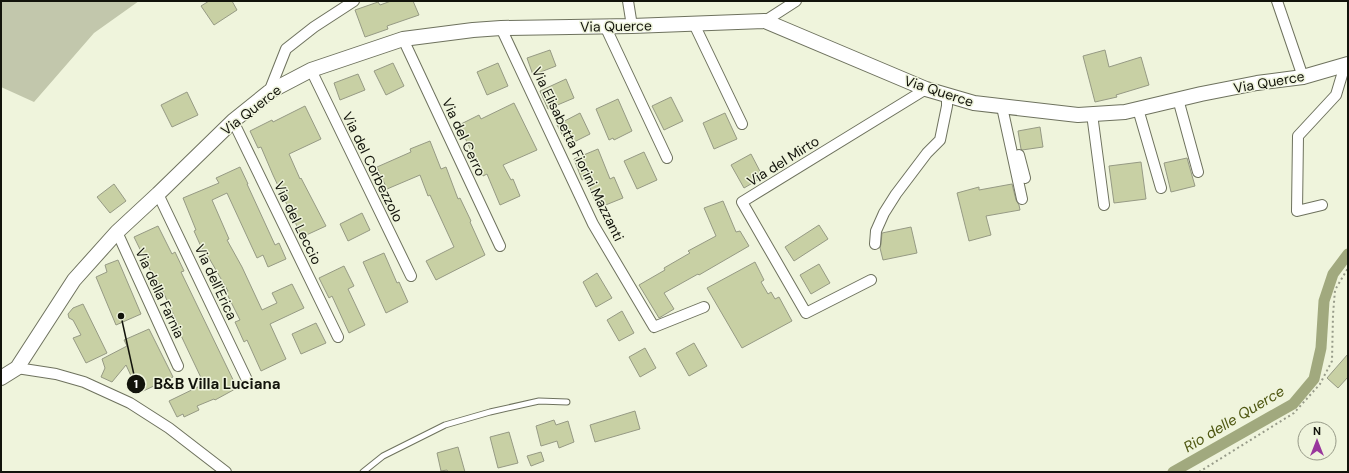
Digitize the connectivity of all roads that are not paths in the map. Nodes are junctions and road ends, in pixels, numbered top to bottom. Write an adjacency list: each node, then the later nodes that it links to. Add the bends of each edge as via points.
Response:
1 (354, 1): 15 (street, via 286,49)
2 (628, 1): 8 (street)
3 (796, 1): 5 (street)
4 (1277, 1): 13 (street)
5 (765, 21): 6 (street, Via Querce); 14 (street, Via Querce)
6 (694, 24): 8 (street, Via Querce); 22 (street)
7 (605, 26): 8 (street, Via Querce); 9 (street, Via Querce); 23 (street)
8 (632, 26)
9 (501, 28): 10 (street, Via Querce); 36 (street, Via Elisabetta Fiorini Mazzanti, via 593,224 654,327)
10 (403, 39): 12 (street, Via Querce); 33 (street, Via del Cerro)
11 (1346, 64): 13 (street, Via Querce); 30 (street, via 1336,95 1298,136 1297,211)
12 (311, 70): 15 (street, Via Querce); 34 (street, Via del Corbezzolo)
13 (1303, 77): 17 (street, Via Querce, via 1257,83)
14 (926, 89): 16 (street, Via Querce); 35 (street, Via del Mirto, via 742,202 806,313)
15 (269, 92): 21 (street, Via Querce)
16 (947, 96): 18 (street, Via Querce); 32 (street, via 940,140 927,153 884,213 876,232)
17 (1178, 99): 19 (street, Via Querce); 24 (street)
18 (1005, 107): 20 (street, Via Querce, via 1078,115); 25 (street); 28 (street)
19 (1138, 109): 20 (street, Via Querce); 26 (street)
20 (1092, 114): 29 (street)
21 (233, 121): 27 (street, Via Querce); 37 (street, Via del Leccio)
22 (742, 124)
23 (667, 158)
24 (1198, 172)
25 (1024, 178)
26 (1161, 188)
27 (158, 194): 31 (street, Via Querce); 41 (street, Via dell'Erica)
28 (1022, 199)
29 (1104, 205)
30 (1322, 205)
31 (117, 232): 38 (street, Via della Farnia); 39 (street, Via Querce, via 74,280)
32 (875, 244)
33 (500, 246)
34 (411, 276)
35 (871, 280)
36 (704, 306)
37 (338, 337)
38 (178, 366)
39 (17, 368): 40 (street, Via Querce); 43 (street, via 56,374 84,382 130,404 169,428)
40 (1, 378)
41 (248, 382)
42 (567, 402): 44 (lane, via 539,401 445,425 383,456)
43 (226, 472)
44 (363, 472)

